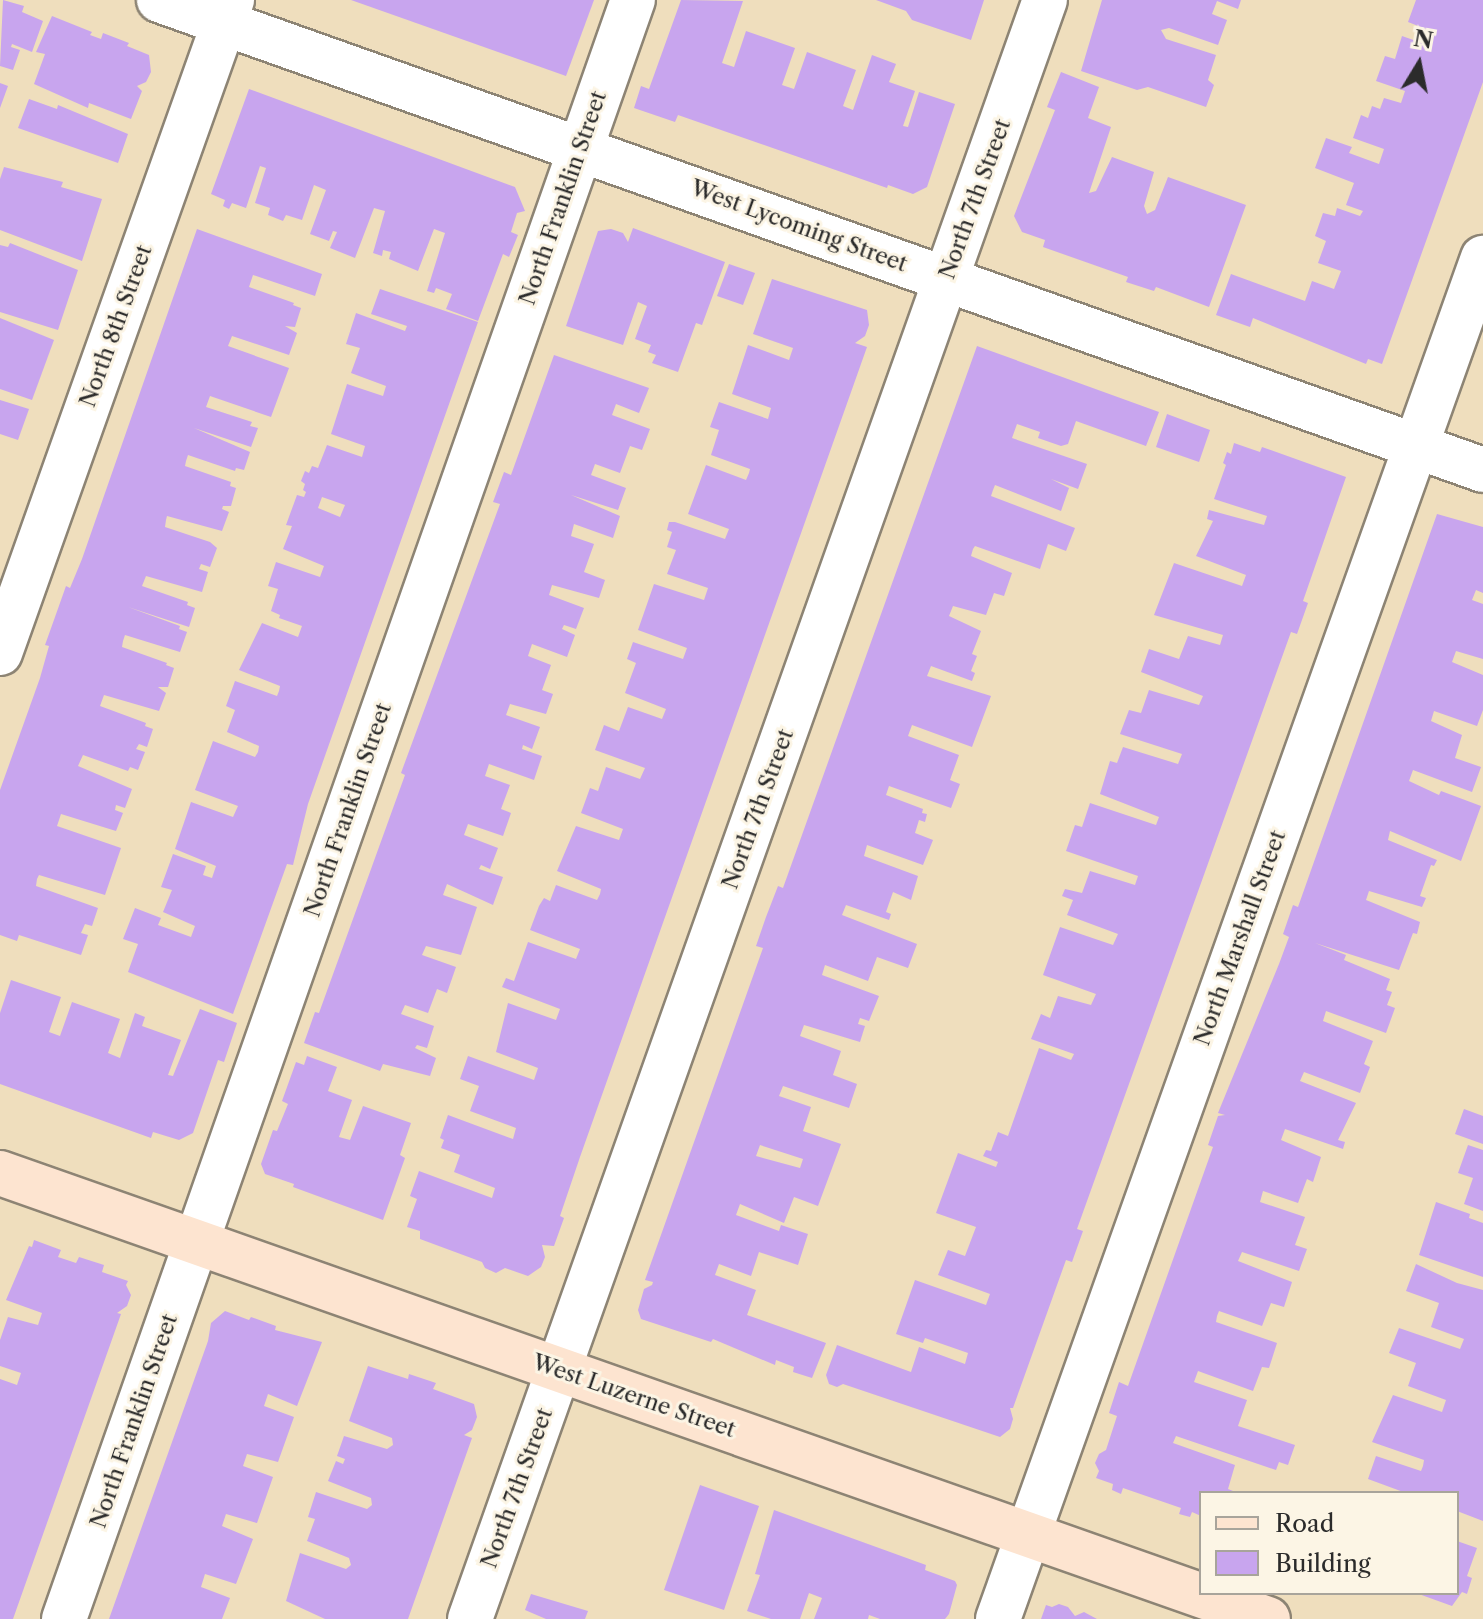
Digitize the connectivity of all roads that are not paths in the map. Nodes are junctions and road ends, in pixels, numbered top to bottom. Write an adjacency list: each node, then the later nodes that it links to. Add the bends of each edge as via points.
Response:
1 (159, 0): 4 (street, West Lycoming Street)
2 (633, 0): 5 (street, North Franklin Street)
3 (1045, 0): 7 (street, North 7th Street)
4 (228, 12): 5 (street, West Lycoming Street); 10 (street, North 8th Street)
5 (580, 149): 7 (street, West Lycoming Street); 12 (street, North Franklin Street)
6 (1483, 258): 8 (street, North Marshall Street)
7 (946, 279): 8 (street, West Lycoming Street); 13 (street, North 7th Street)
8 (1415, 446): 9 (street, West Lycoming Street); 14 (street, North Marshall Street)
9 (1483, 470)
10 (0, 653)
11 (0, 1173): 12 (street, West Luzerne Street)
12 (197, 1242): 13 (street, West Luzerne Street); 17 (street, North Franklin Street)
13 (559, 1369): 14 (street, West Luzerne Street); 18 (street, North 7th Street)
14 (1029, 1535): 15 (street, West Luzerne Street); 19 (street, North Marshall Street)
15 (1199, 1595)
16 (1200, 1595): 20 (street, West Luzerne Street)
17 (64, 1619)
18 (470, 1619)
19 (998, 1619)
20 (1268, 1619)

